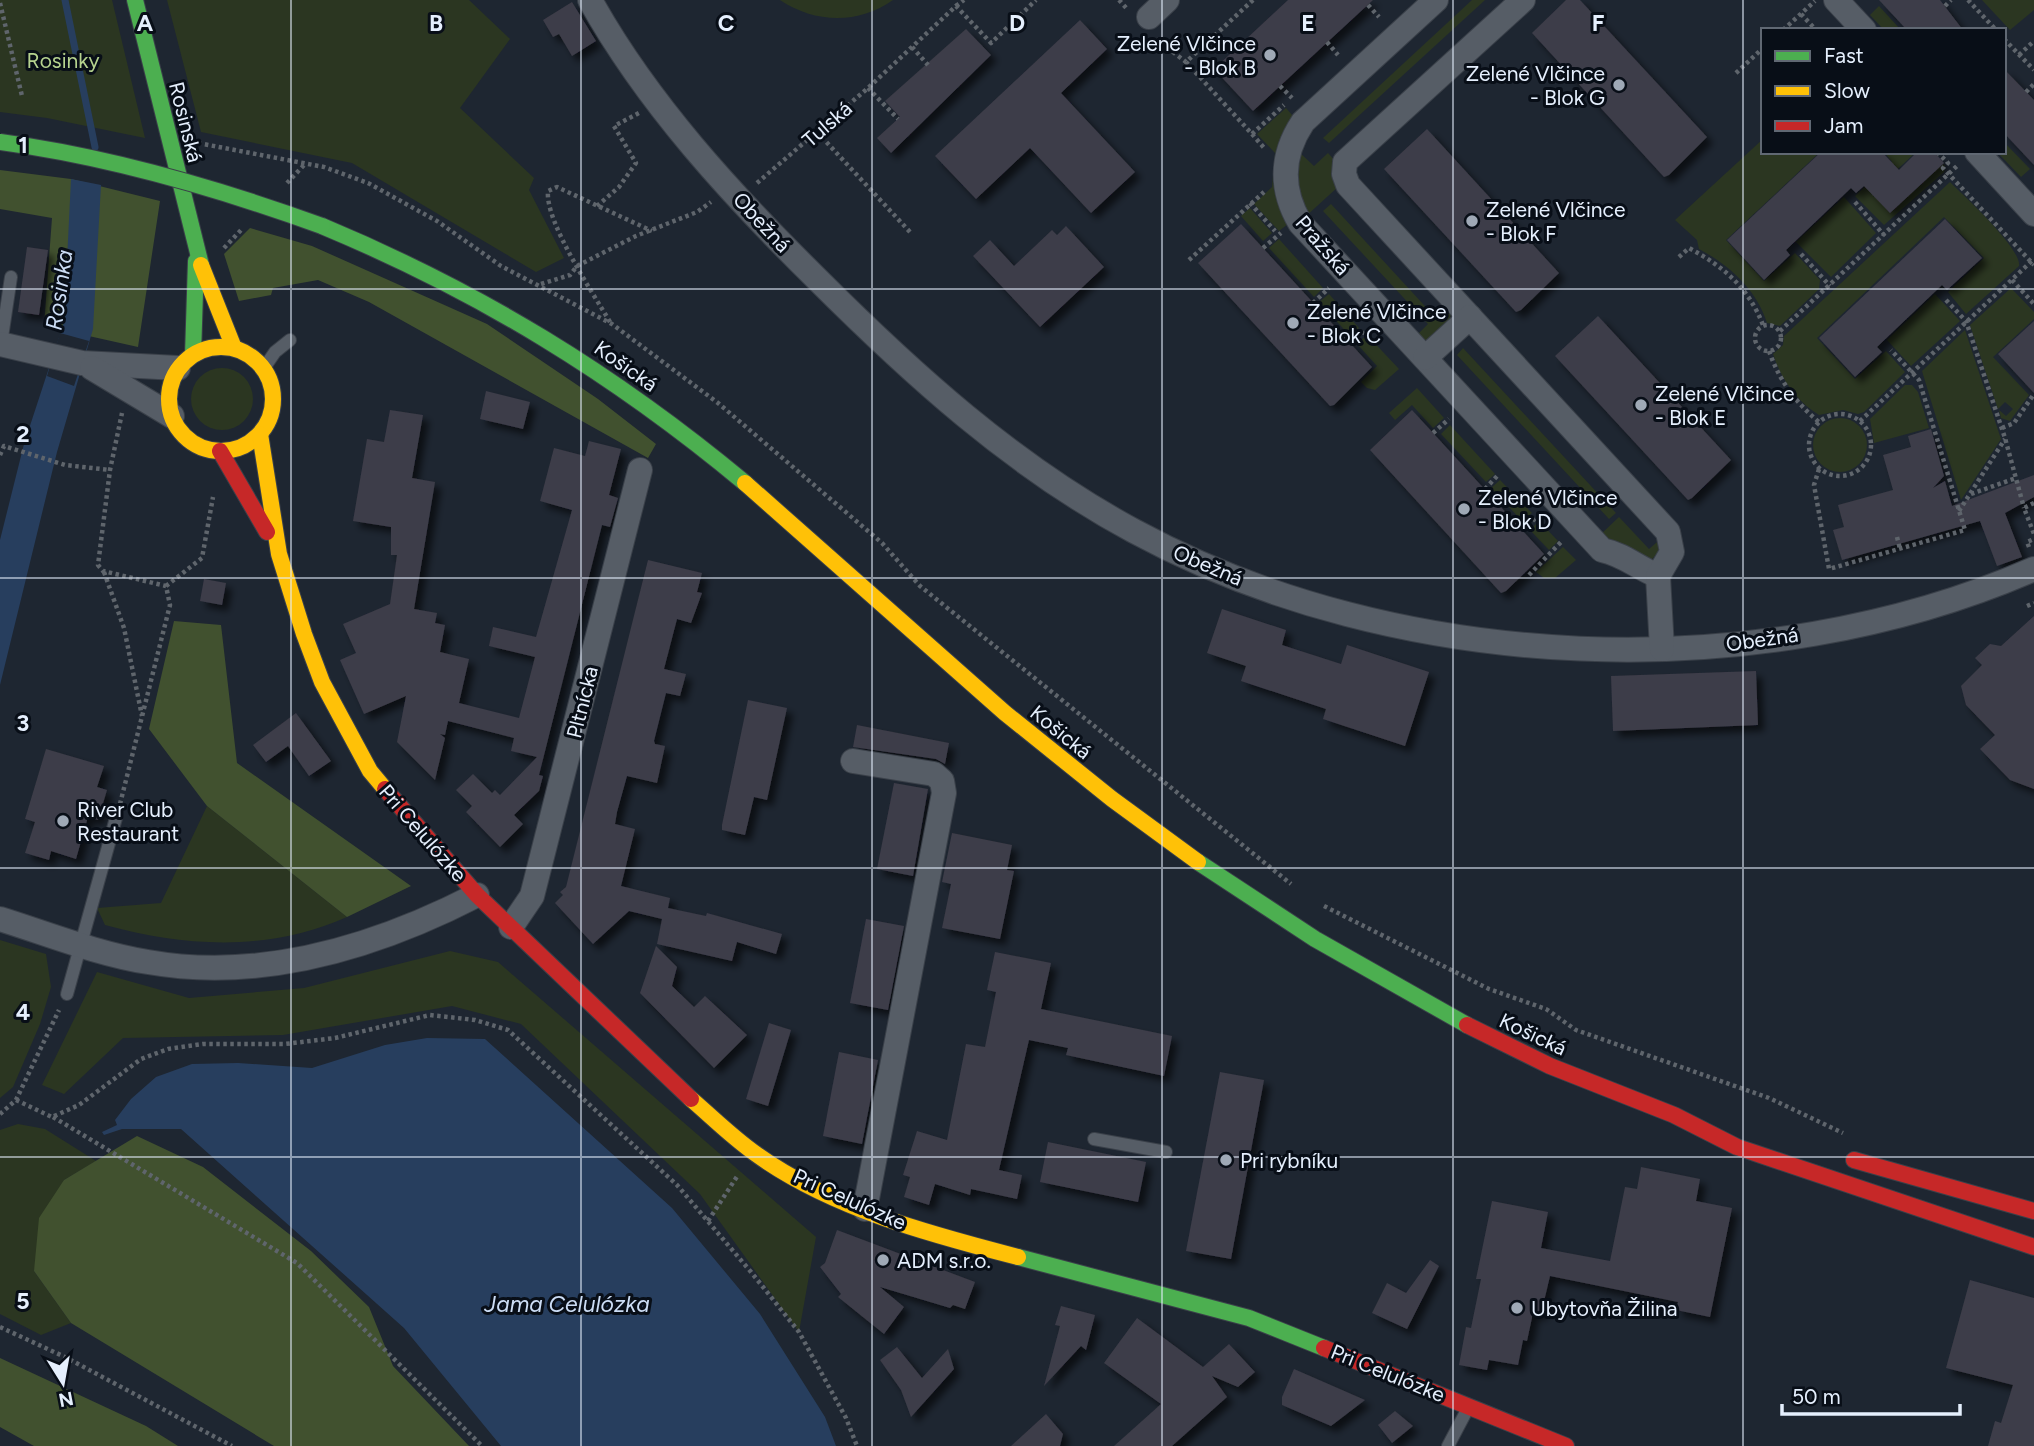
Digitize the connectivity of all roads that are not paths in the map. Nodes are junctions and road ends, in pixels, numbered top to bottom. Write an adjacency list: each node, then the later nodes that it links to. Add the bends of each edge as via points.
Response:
1 (135, 0): 10 (street, Rosinská)
2 (590, 0): 27 (street, Obežná, via 658,102 737,195 853,316 972,423 1088,505 1180,555 1280,595 1418,631 1524,645)
3 (1436, 0): 16 (street, Pražská, via 1303,122 1292,138 1285,177 1288,203 1300,223)
4 (1523, 0): 12 (street, via 1346,163 1344,174 1348,186)
5 (1836, 0): 6 (street)
6 (1862, 28)
7 (0, 142): 35 (street, Košická, bridge, via 151,169 226,191 322,226 478,298 588,363 696,442 1009,716 1208,870 1432,1007 1534,1058)
8 (1970, 156): 9 (street)
9 (2034, 214)
10 (197, 254): 15 (street, Rosinská); 17 (street, Rosinská)
11 (10, 277): 14 (lane)
12 (1470, 317): 16 (street); 26 (street, via 1668,532 1672,552)
13 (290, 340): 19 (lane)
14 (1, 344): 18 (street)
15 (234, 348): 17 (street, via 213,347); 19 (street, via 251,355)
16 (1425, 358): 26 (street, Pražská, via 1602,550 1624,555)
17 (185, 361): 18 (street); 20 (street, via 171,384)
18 (82, 363): 20 (street)
19 (264, 368): 21 (street, via 274,401)
20 (172, 416): 22 (street, via 190,441)
21 (261, 434): 22 (street, via 242,447); 24 (street, Pri Celulózke)
22 (220, 452): 24 (street, Pri Celulózke)
23 (640, 470): 32 (street, Pltnícka, via 533,895)
24 (279, 554): 30 (street, Pri Celulózke, via 322,682 357,752)
25 (2034, 569): 27 (street, Obežná, via 1917,609 1859,623 1730,645)
26 (1658, 576): 27 (street)
27 (1662, 649)
28 (853, 761): 40 (street, via 934,774 942,781 944,793)
29 (116, 818): 33 (lane)
30 (477, 895): 32 (street, Pri Celulózke); 33 (street, via 397,933 266,967 187,968)
31 (0, 919): 33 (street)
32 (511, 927): 40 (street, Pri Celulózke, via 678,1089 756,1154)
33 (80, 944): 34 (lane)
34 (66, 994)
35 (1673, 1114): 36 (street, Košická); 42 (street, Košická, via 1732,1146)
36 (1728, 1122)
37 (1094, 1139): 38 (lane)
38 (1166, 1152)
39 (1841, 1156): 41 (street)
40 (865, 1209): 43 (street, Pri Celulózke, via 1002,1253 1249,1318)
41 (2034, 1211)
42 (2034, 1247)
43 (1469, 1407): 44 (street, Pri Celulózke); 45 (lane)
44 (1525, 1438): 46 (street, Pri Celulózke)
45 (1448, 1446)
46 (1566, 1446)

